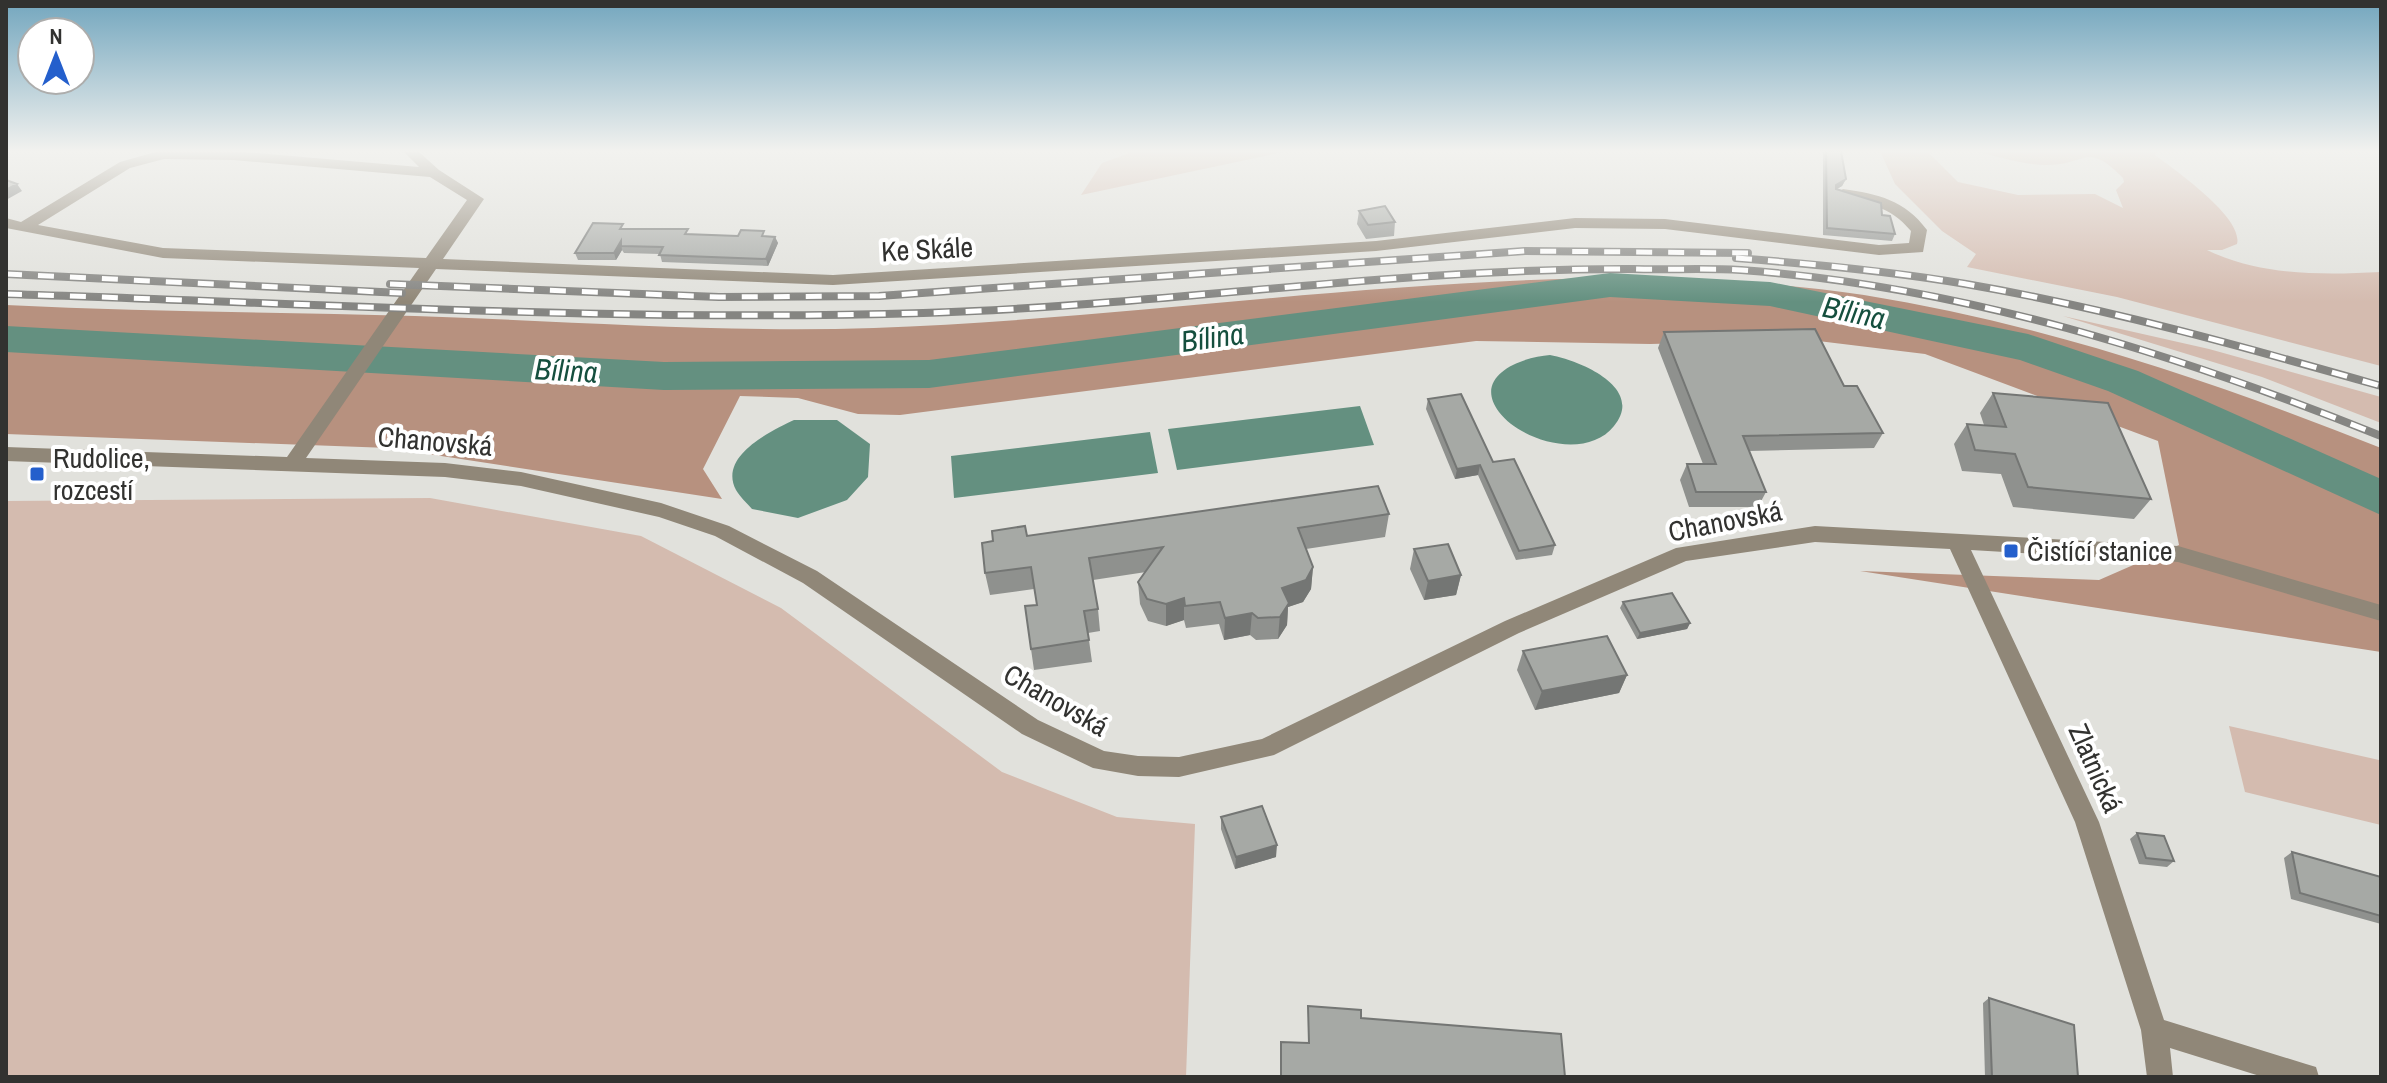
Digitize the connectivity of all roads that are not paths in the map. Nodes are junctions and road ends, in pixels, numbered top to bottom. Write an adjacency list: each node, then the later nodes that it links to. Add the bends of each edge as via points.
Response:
1 (65, 202): 5 (street)
2 (474, 202): 7 (street)
3 (1889, 202): 5 (street, Ke Skále, via 1919,230 1917,248 1879,250 1665,224 1575,223 1376,246 833,280 163,253)
4 (6, 223): 5 (street, Ke Skále)
5 (23, 227)
6 (6, 454): 7 (street, Chanovská)
7 (293, 463): 8 (street, Chanovská, via 521,479 661,510 722,531 810,577 1030,727 1101,761 1138,766 1179,767 1266,748 1512,627 1683,554 1815,534)
8 (1957, 542): 9 (street, Chanovská, via 2178,554); 10 (street, Zlatnická, via 2087,822)
9 (2381, 613)
10 (2154, 1030): 11 (street, Zlatnická); 12 (street)
11 (2160, 1077)
12 (2306, 1077)

